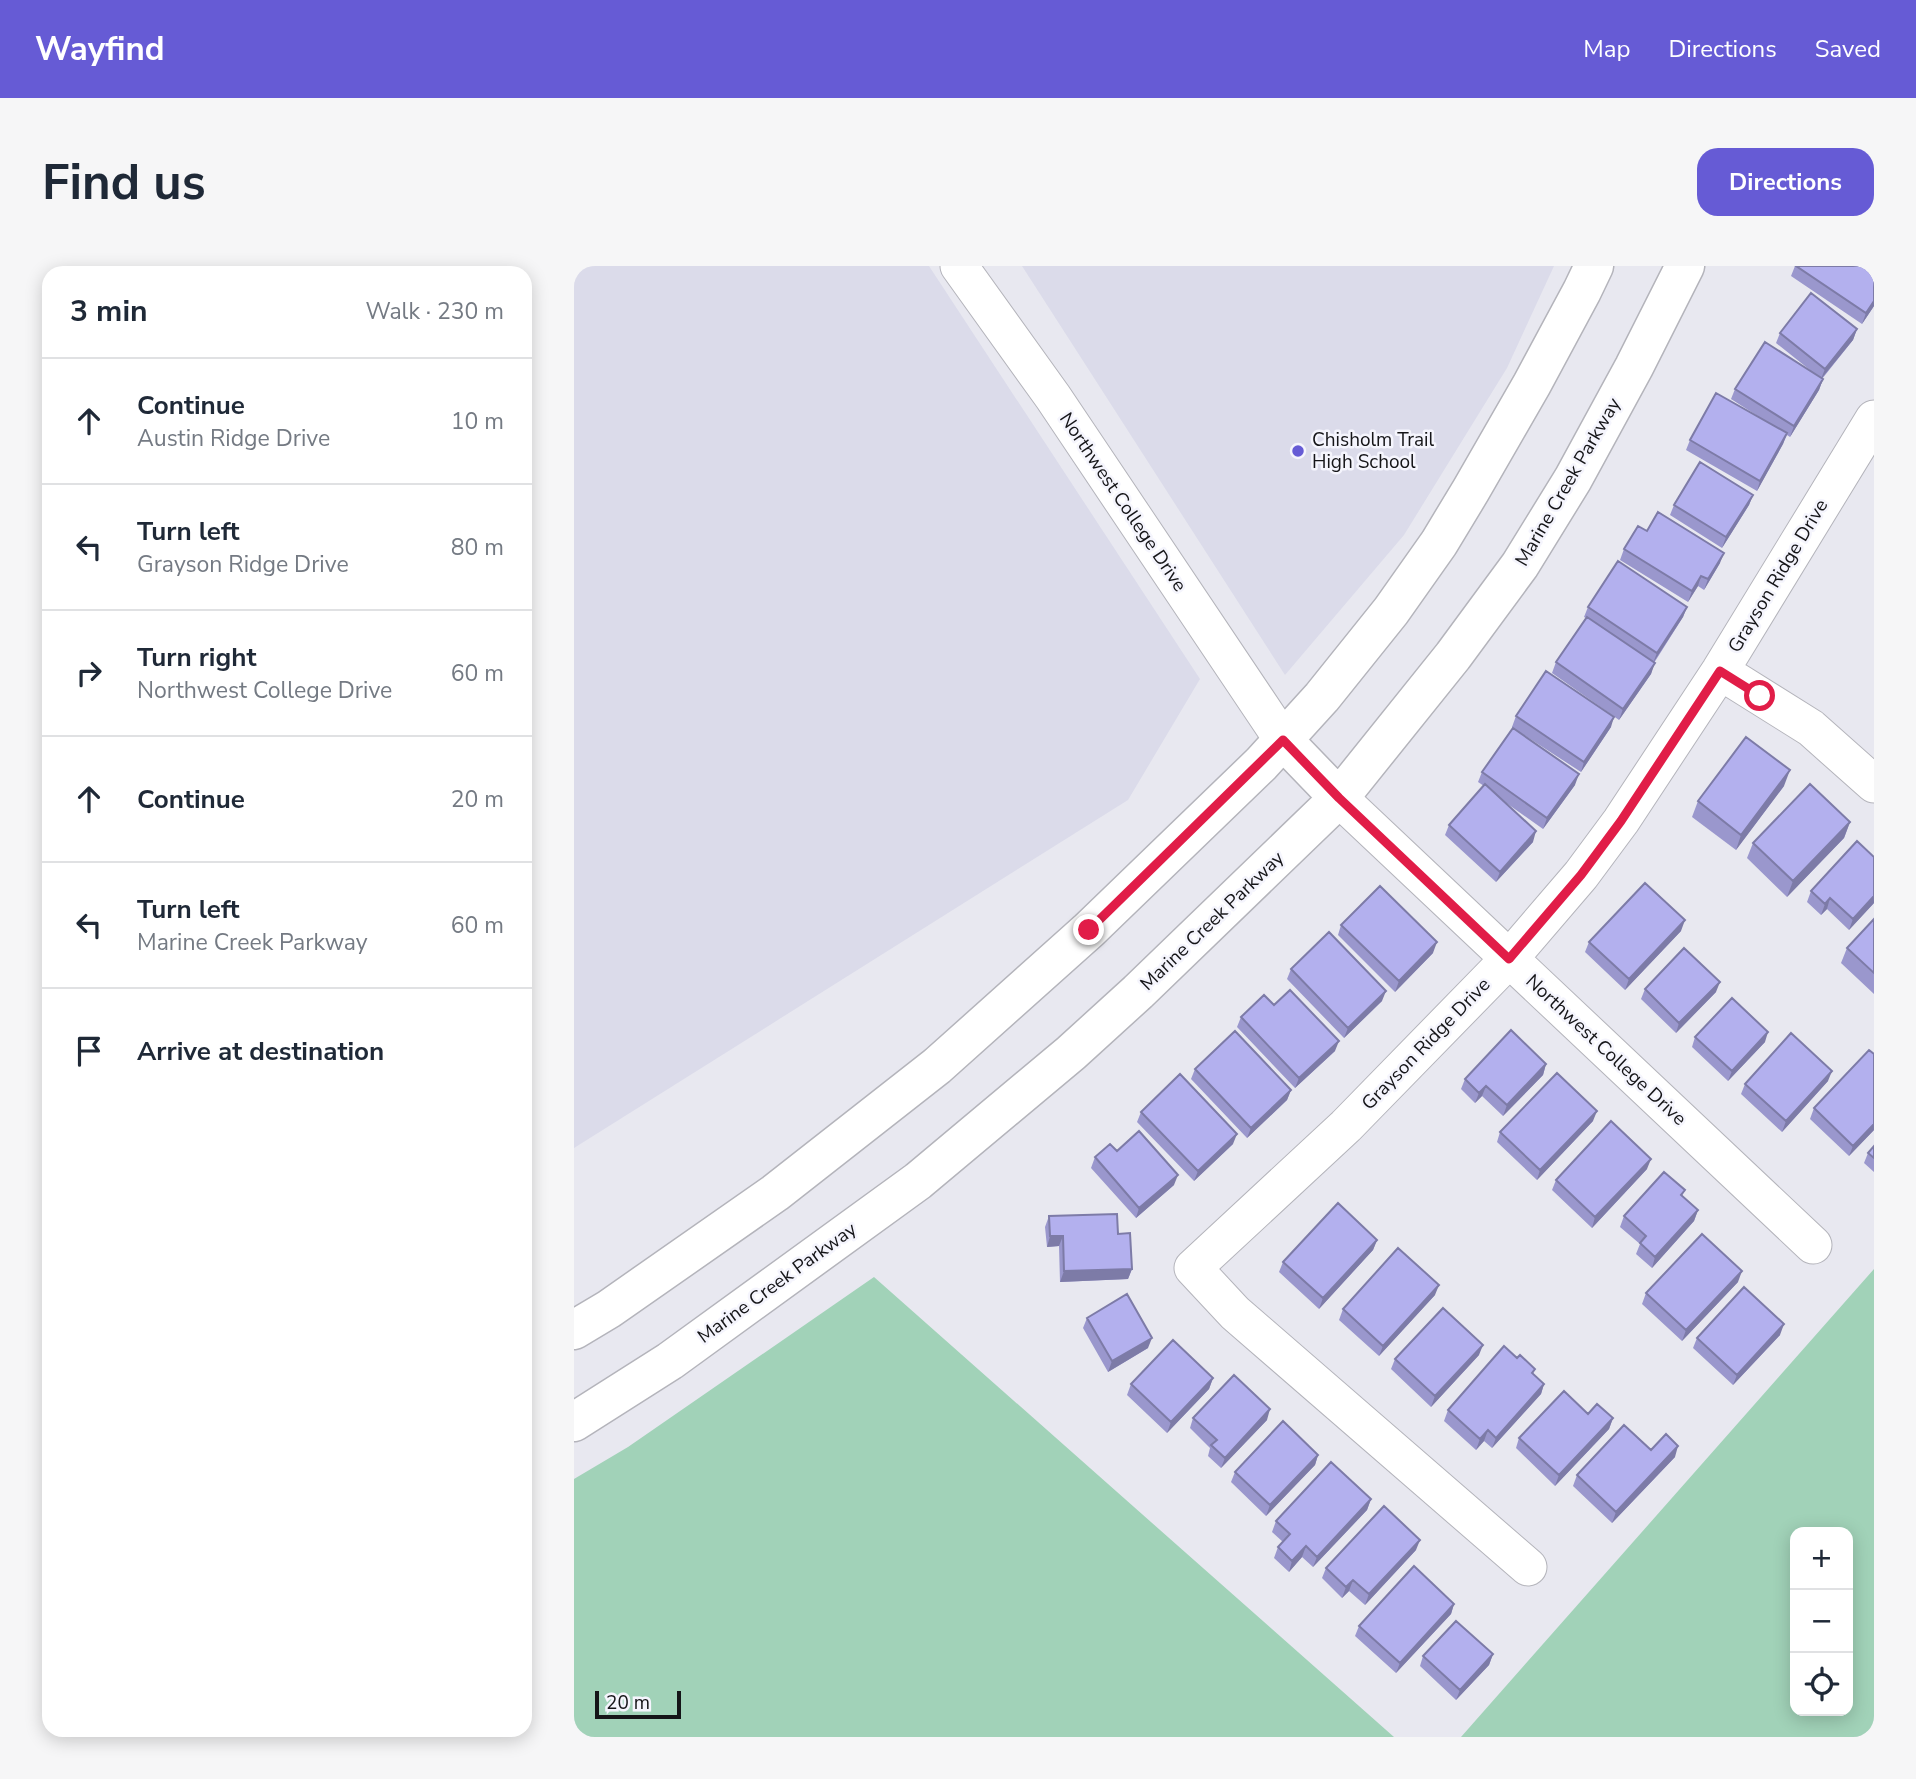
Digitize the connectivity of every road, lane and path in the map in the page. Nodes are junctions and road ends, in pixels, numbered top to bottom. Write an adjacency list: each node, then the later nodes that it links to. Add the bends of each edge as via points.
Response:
1 (960, 266): 6 (street, Northwest College Drive)
2 (1594, 266): 6 (main road, via 1532,384 1438,543 1391,611)
3 (1685, 266): 8 (main road, Marine Creek Parkway, via 1573,479 1520,565)
4 (1874, 419): 5 (street, Grayson Ridge Drive)
5 (1720, 671): 7 (street, via 1811,729); 9 (street, Grayson Ridge Drive, via 1621,821)
6 (1283, 740): 8 (main road); 11 (main road, via 1089,930 937,1066 775,1193)
7 (1874, 784)
8 (1339, 798): 9 (street, Northwest College Drive); 12 (main road, Marine Creek Parkway, via 1072,1053 918,1181 670,1361)
9 (1509, 959): 10 (street, Northwest College Drive); 13 (street, Grayson Ridge Drive, via 1346,1126 1193,1268 1235,1313)
10 (1813, 1245)
11 (574, 1330)
12 (574, 1422)
13 (1528, 1567)

